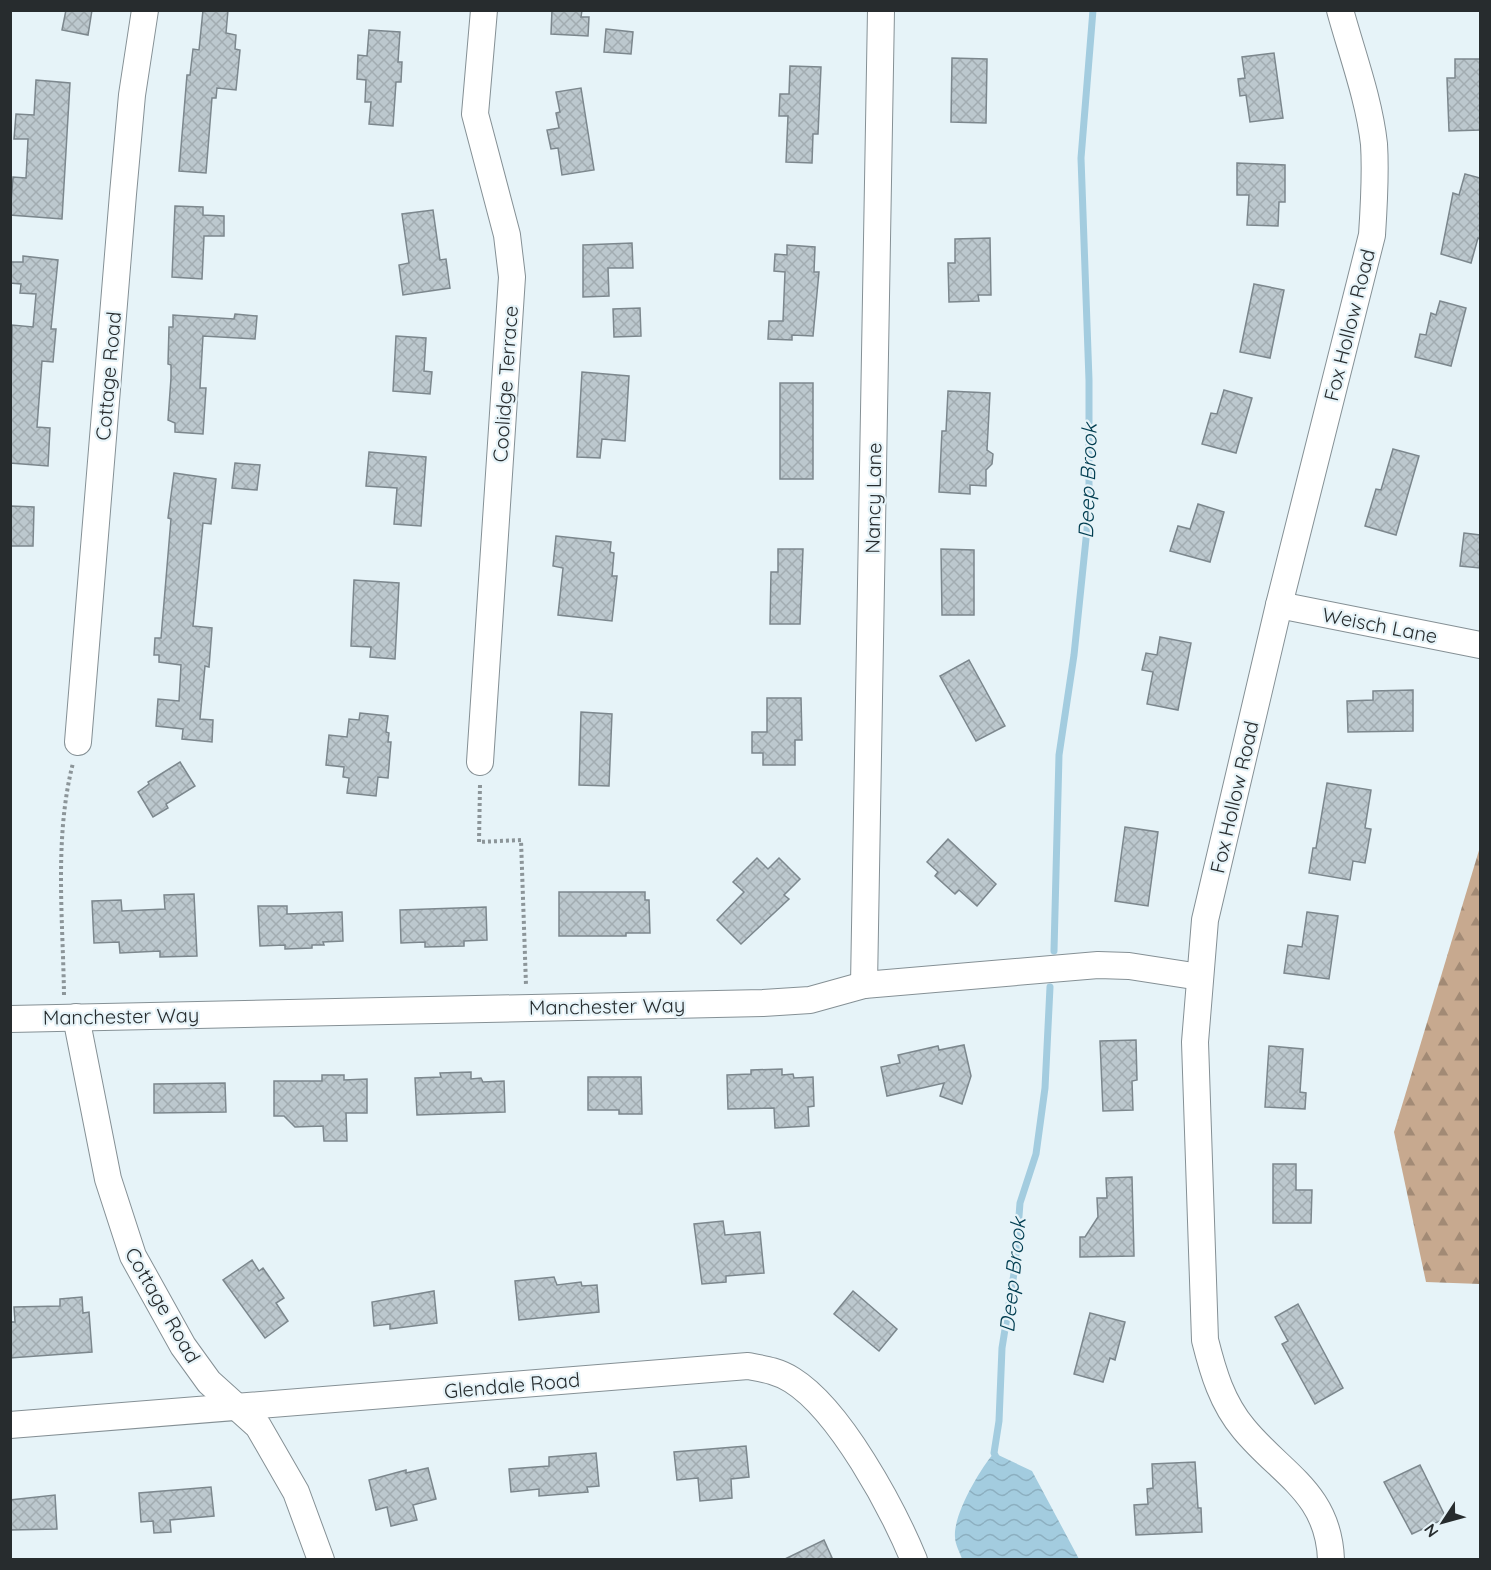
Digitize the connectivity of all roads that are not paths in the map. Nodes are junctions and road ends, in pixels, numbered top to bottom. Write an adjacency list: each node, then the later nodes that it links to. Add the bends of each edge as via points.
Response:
1 (146, 10): 7 (street, Cottage Road, via 132,95)
2 (484, 10): 8 (street, Coolidge Terrace, via 475,114 507,235 512,277)
3 (881, 10): 10 (street, Nancy Lane)
4 (1340, 10): 5 (street, Fox Hollow Road, via 1373,142 1376,189 1372,236)
5 (1279, 605): 6 (street, Weisch Lane); 9 (street, Fox Hollow Road, via 1205,920)
6 (1480, 645)
7 (78, 742)
8 (480, 762)
9 (1200, 977): 10 (street, Manchester Way, via 1098,965); 17 (street, Fox Hollow Road, via 1195,1042 1204,1340 1225,1401 1242,1427 1311,1497 1323,1519)
10 (864, 985): 11 (street, Manchester Way, via 810,1000 763,1003)
11 (70, 1017): 12 (street, Manchester Way); 13 (street, Cottage Road, via 108,1179 133,1256 183,1346 209,1382)
12 (10, 1019)
13 (238, 1407): 14 (street, Glendale Road); 15 (street, Cottage Road, via 258,1426 296,1492); 16 (street, Glendale Road, via 748,1366 771,1370 792,1380 838,1428 888,1504)
14 (10, 1425)
15 (321, 1560)
16 (914, 1560)
17 (1331, 1560)

